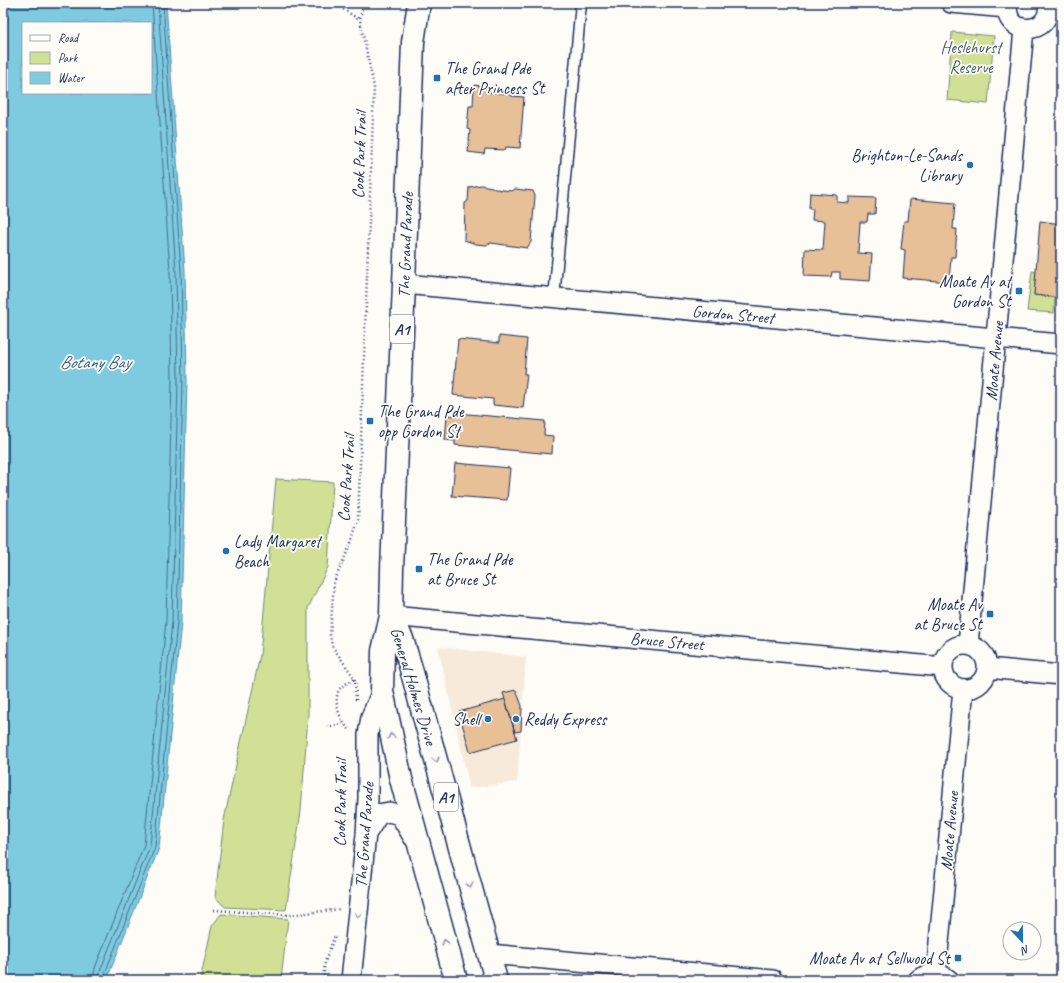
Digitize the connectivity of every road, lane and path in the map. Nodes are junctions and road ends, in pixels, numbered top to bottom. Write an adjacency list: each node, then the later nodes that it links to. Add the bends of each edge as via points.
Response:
1 (333, 3): 9 (path)
2 (363, 3): 9 (path)
3 (408, 3): 11 (highway, The Grand Parade / A1)
4 (419, 3): 11 (highway, The Grand Parade / A1)
5 (581, 3): 13 (lane)
6 (951, 3): 7 (street)
7 (1007, 5): 10 (street, via 1008,14 1014,24)
8 (1052, 9): 10 (street, via 1037,27)
9 (360, 20): 21 (path, Cook Park Trail, via 374,87 358,520 334,582 330,636 332,646)
10 (1024, 29): 14 (street, Moate Avenue)
11 (413, 42): 12 (highway, The Grand Parade / A1)
12 (404, 284): 13 (street, Gordon Street); 16 (highway, The Grand Parade / A1)
13 (554, 298): 14 (street, Gordon Street)
14 (996, 338): 15 (street, Gordon Street); 17 (street, Moate Avenue)
15 (1061, 344)
16 (391, 616): 18 (street, Bruce Street); 23 (highway, General Holmes Drive / A1, via 383,651); 33 (highway, General Holmes Drive / A1, one-way to 33, via 410,665)
17 (968, 645): 18 (street, via 961,645 948,653); 19 (street, via 984,656)
18 (942, 667): 22 (street, via 946,680)
19 (987, 668): 20 (street); 22 (street, via 986,675 977,686)
20 (1061, 675)
21 (354, 679): 24 (path, Cook Park Trail); 25 (path, via 339,690 336,700)
22 (963, 690): 34 (street, Moate Avenue)
23 (382, 691): 28 (street, The Grand Parade, via 371,717 368,735); 29 (highway, General Holmes Drive / A1, one-way to 23, via 401,779)
24 (355, 705)
25 (343, 724): 26 (path); 27 (path)
26 (327, 727)
27 (354, 733)
28 (366, 834): 29 (street, via 379,814 389,812 400,815); 36 (street, The Grand Parade, one-way to 36)
29 (422, 854): 37 (highway, General Holmes Drive / A1, one-way to 29)
30 (214, 910): 31 (path, via 290,915 344,908)
31 (342, 915)
32 (337, 928): 35 (path, via 325,962)
33 (489, 954): 38 (highway, General Holmes Drive / A1); 39 (street)
34 (943, 977): 40 (street, via 923,976)
35 (323, 980)
36 (351, 980)
37 (456, 980)
38 (496, 980)
39 (773, 980)
40 (918, 980)

